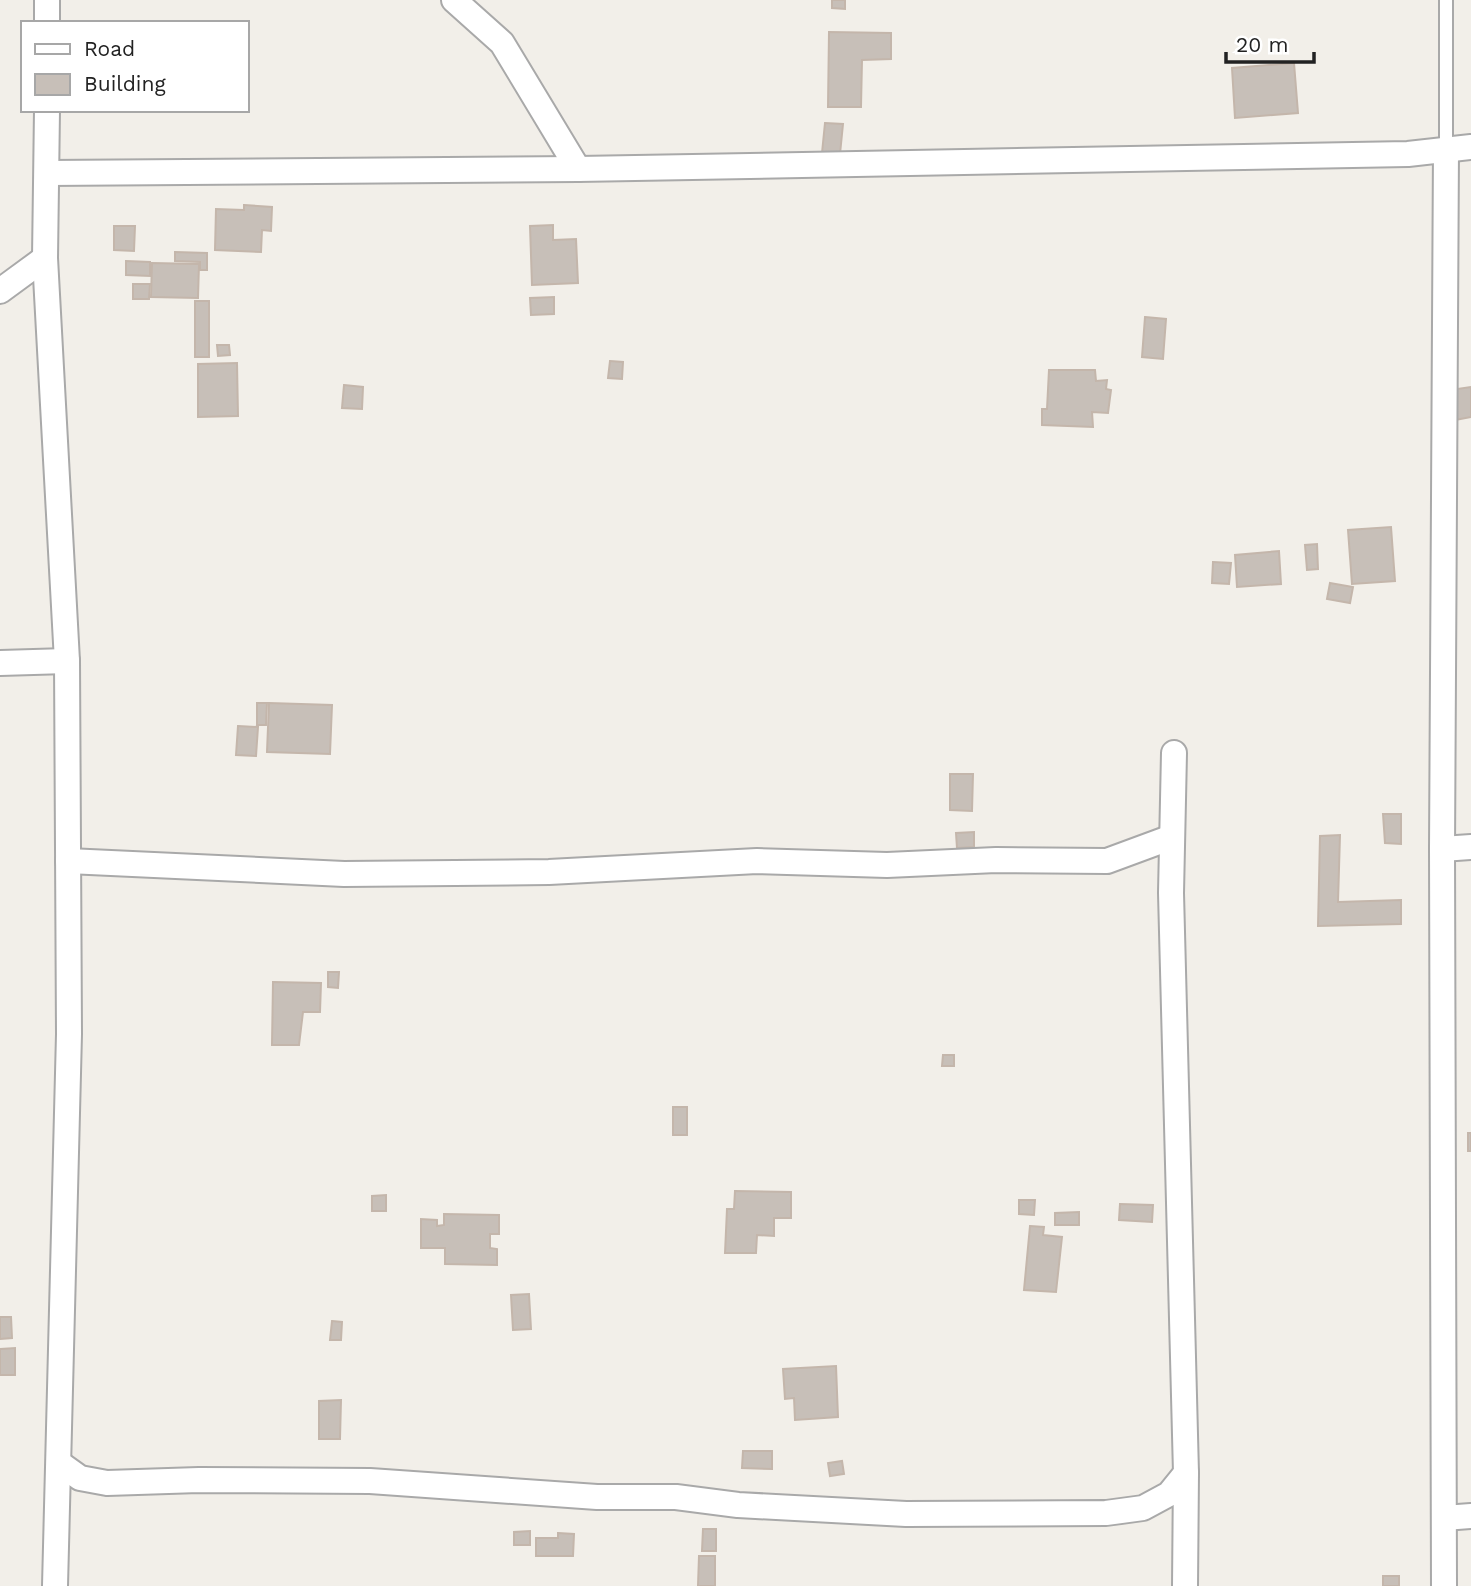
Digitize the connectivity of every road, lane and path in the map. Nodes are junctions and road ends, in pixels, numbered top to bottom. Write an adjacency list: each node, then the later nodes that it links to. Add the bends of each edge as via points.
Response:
1 (47, 0): 4 (street)
2 (454, 0): 7 (street, via 502,43)
3 (1446, 0): 6 (lane)
4 (47, 21)
5 (47, 112): 8 (street)
6 (1459, 148): 7 (street, via 1408,154); 16 (street)
7 (579, 169): 8 (street)
8 (47, 173): 9 (street)
9 (45, 258): 10 (street); 11 (street)
10 (0, 291)
11 (68, 661): 12 (street); 17 (street)
12 (0, 663)
13 (1174, 753): 14 (street)
14 (1172, 837): 17 (street, via 1107,861 887,865 757,861 549,872 345,874); 19 (street)
15 (1471, 847): 16 (street)
16 (1442, 849): 21 (street)
17 (68, 861): 18 (street, via 69,1034)
18 (59, 1463): 19 (street, via 80,1478 107,1483 370,1481 906,1514 1106,1513 1143,1508 1169,1494); 22 (street)
19 (1186, 1473): 23 (street)
20 (1471, 1516): 21 (street)
21 (1444, 1518): 24 (street)
22 (55, 1586)
23 (1185, 1586)
24 (1444, 1586)

